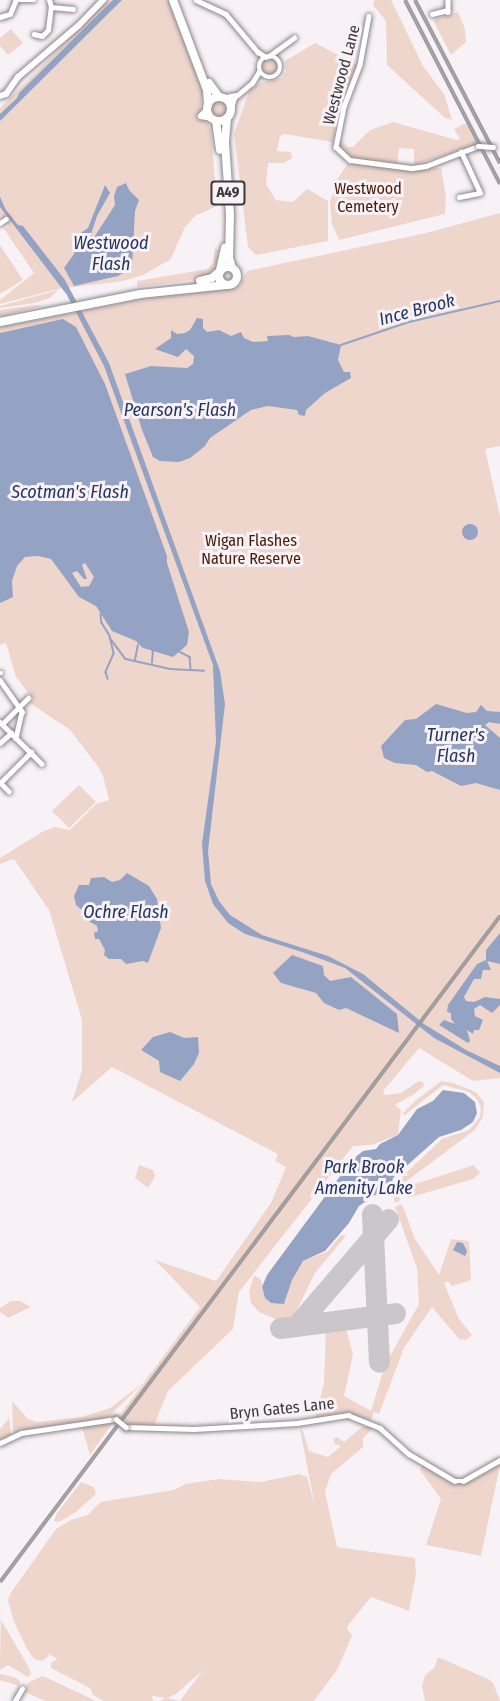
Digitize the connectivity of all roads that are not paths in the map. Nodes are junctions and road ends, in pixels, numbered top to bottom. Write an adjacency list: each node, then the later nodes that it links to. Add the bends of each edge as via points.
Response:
1 (16, 0): 2 (street); 13 (street, via 10,14)
2 (34, 0)
3 (49, 0): 9 (street)
4 (103, 0): 24 (main road)
5 (173, 0): 29 (highway, A49, via 205,86)
6 (179, 0): 28 (highway, via 211,87)
7 (196, 0): 16 (street, via 226,14)
8 (448, 0): 11 (street, via 448,11)
9 (51, 7): 10 (street); 14 (street, via 48,30 42,36)
10 (73, 9)
11 (432, 14)
12 (369, 16): 34 (street, Westwood Lane, via 360,65 344,107 336,147 350,160 392,167 426,166)
13 (0, 17)
14 (34, 34)
15 (294, 38): 17 (street)
16 (256, 49): 18 (street); 20 (street)
17 (279, 49): 18 (street); 19 (street)
18 (268, 56): 19 (street); 20 (street)
19 (279, 60): 22 (street, via 279,74)
20 (260, 63): 21 (street)
21 (260, 71): 22 (street); 23 (street)
22 (269, 79): 23 (street)
23 (252, 83): 26 (street)
24 (10, 87): 25 (main road); 27 (main road)
25 (0, 91)
26 (236, 95): 28 (street); 30 (street)
27 (0, 96)
28 (220, 98): 29 (highway); 30 (highway, via 227,100)
29 (208, 106): 32 (highway, A49)
30 (231, 108): 31 (highway, A49)
31 (227, 118): 32 (highway); 38 (highway, A49, via 225,157)
32 (214, 119): 39 (highway, A49, via 225,215 225,252)
33 (500, 147): 34 (street, Westwood Lane, bridge, via 478,146)
34 (461, 152): 35 (street, via 480,193)
35 (459, 197)
36 (6, 219): 37 (street)
37 (0, 223)
38 (232, 268): 39 (highway, via 227,266); 40 (highway, A49, via 236,279)
39 (220, 271): 40 (highway, via 220,280); 41 (highway, via 205,280)
40 (226, 285): 41 (highway)
41 (86, 302): 42 (highway)
42 (66, 307): 43 (highway); 44 (highway)
43 (0, 318)
44 (0, 322)
45 (0, 680): 47 (street)
46 (28, 698): 47 (street)
47 (19, 706): 48 (street); 50 (street)
48 (1, 723): 49 (street)
49 (11, 733): 50 (street); 51 (street)
50 (16, 738): 52 (street)
51 (0, 743)
52 (31, 752): 53 (street); 54 (street)
53 (42, 764)
54 (0, 783): 55 (street)
55 (9, 792)
56 (0, 1443): 57 (street, Bryn Gates Lane, bridge, via 21,1433 116,1419 126,1427 194,1429 297,1423 348,1415 380,1428 409,1454 455,1481 463,1481)
57 (500, 1460)
58 (22, 1689): 59 (street)
59 (15, 1701)

